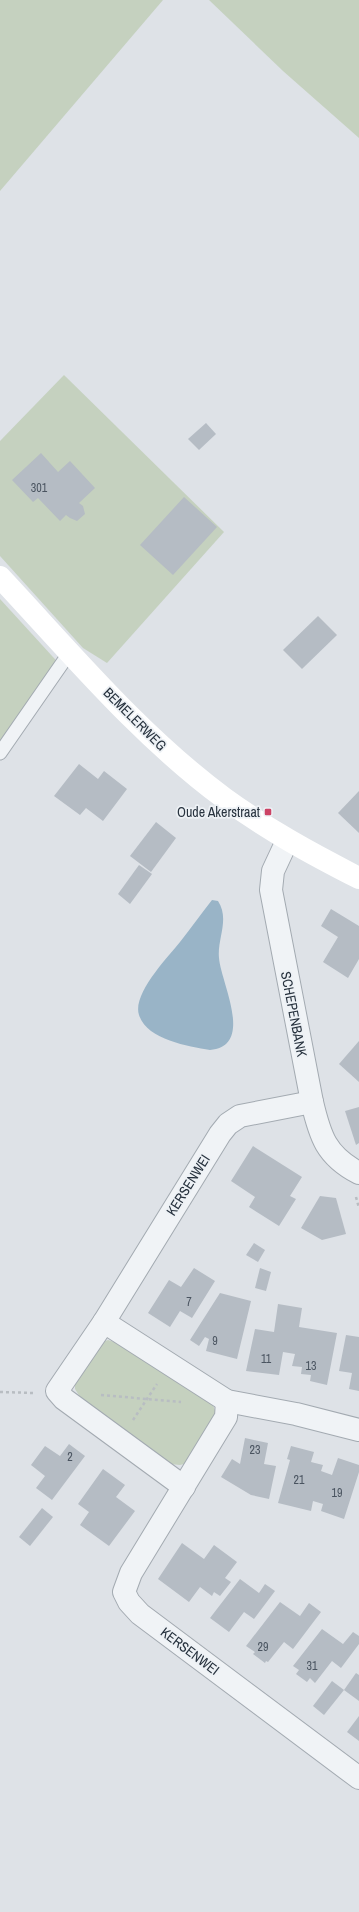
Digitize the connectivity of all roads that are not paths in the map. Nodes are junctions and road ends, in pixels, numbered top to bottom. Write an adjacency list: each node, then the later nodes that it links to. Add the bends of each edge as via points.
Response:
1 (0, 577): 2 (street, BEMELERWEG)
2 (70, 652): 3 (lane); 4 (street, BEMELERWEG, via 166,750 223,797)
3 (0, 753)
4 (287, 841): 5 (street); 6 (street, SCHEPENBANK, via 273,871 271,890)
5 (359, 878)
6 (312, 1102): 7 (street, SCHEPENBANK, via 317,1123 327,1145 338,1160); 8 (street, KERSENWEI, via 240,1116 228,1124)
7 (359, 1173)
8 (104, 1322): 9 (street); 11 (street, KERSENWEI, via 57,1391 64,1399)
9 (227, 1402): 10 (street, via 296,1414); 11 (street, KERSENWEI, via 226,1417)
10 (359, 1430)
11 (184, 1487): 12 (street, KERSENWEI, via 131,1573 124,1592 129,1602 140,1614)
12 (359, 1778)

